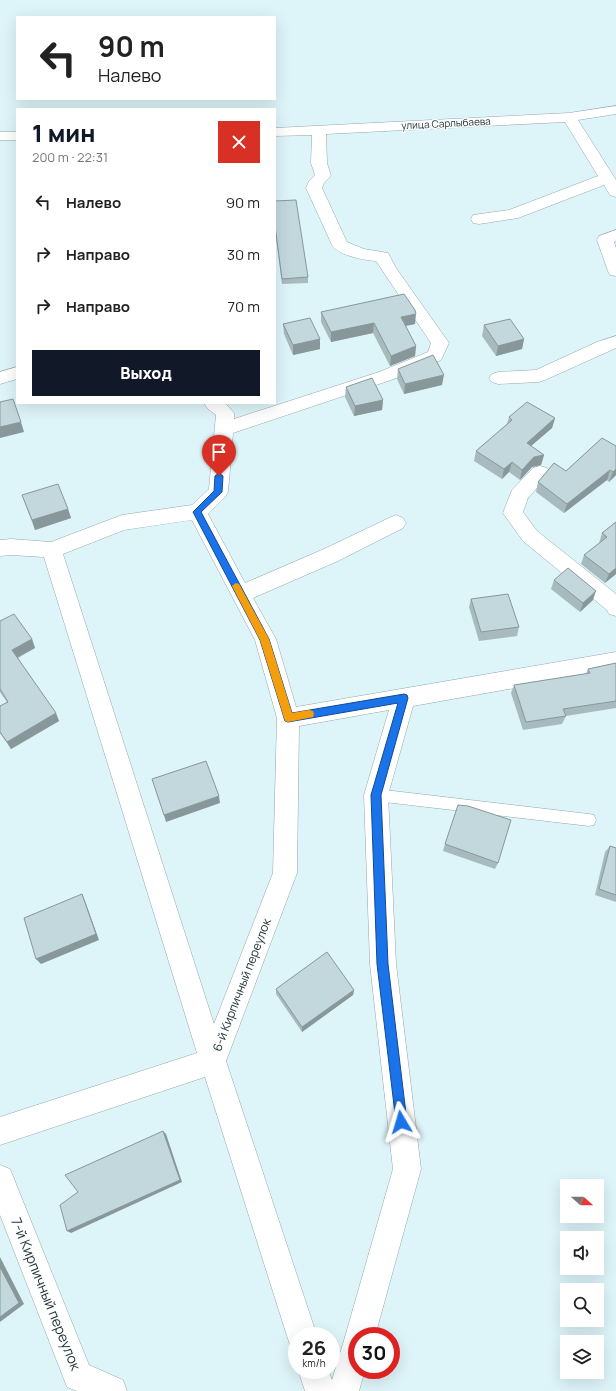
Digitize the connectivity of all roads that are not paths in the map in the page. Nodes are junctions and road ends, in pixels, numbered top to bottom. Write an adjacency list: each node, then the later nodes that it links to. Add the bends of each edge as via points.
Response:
1 (616, 110): 2 (street, улица Сарлыбаева)
2 (568, 117): 3 (street, улица Сарлыбаева); 7 (street)
3 (318, 130): 4 (street, улица Сарлыбаева); 17 (street, via 319,163 323,176 314,188 340,245 362,254 382,257 440,343 435,356 392,373)
4 (276, 132)
5 (0, 136): 6 (street)
6 (16, 136)
7 (607, 178): 8 (street); 9 (street, via 512,215)
8 (616, 192)
9 (479, 219)
10 (616, 235): 11 (street, via 605,240)
11 (616, 271)
12 (616, 342): 15 (street, via 539,376)
13 (16, 373): 14 (street)
14 (0, 378)
15 (498, 378)
16 (214, 404): 17 (street, via 225,413)
17 (224, 428): 19 (street, via 218,492)
18 (540, 473): 24 (street, via 519,495 513,513 530,536)
19 (197, 512): 22 (street, via 122,523); 23 (street, 6-й Кирпичный переулок)
20 (396, 523): 23 (street)
21 (0, 548): 22 (street)
22 (52, 550): 30 (street)
23 (241, 594): 27 (street, 6-й Кирпичный переулок, via 265,639)
24 (616, 608)
25 (616, 661): 26 (street)
26 (404, 698): 27 (street); 28 (street)
27 (288, 718): 30 (street, 6-й Кирпичный переулок, via 285,873)
28 (376, 795): 29 (lane); 34 (street, via 382,964 407,1169)
29 (589, 820)
30 (213, 1061): 31 (street); 33 (street, 6-й Кирпичный переулок)
31 (0, 1131)
32 (0, 1178): 37 (street, 7-й Кирпичный переулок, via 78,1376)
33 (299, 1327)
34 (363, 1327)
35 (348, 1377): 39 (street)
36 (316, 1379): 38 (street)
37 (112, 1391)
38 (320, 1391)
39 (344, 1391)

